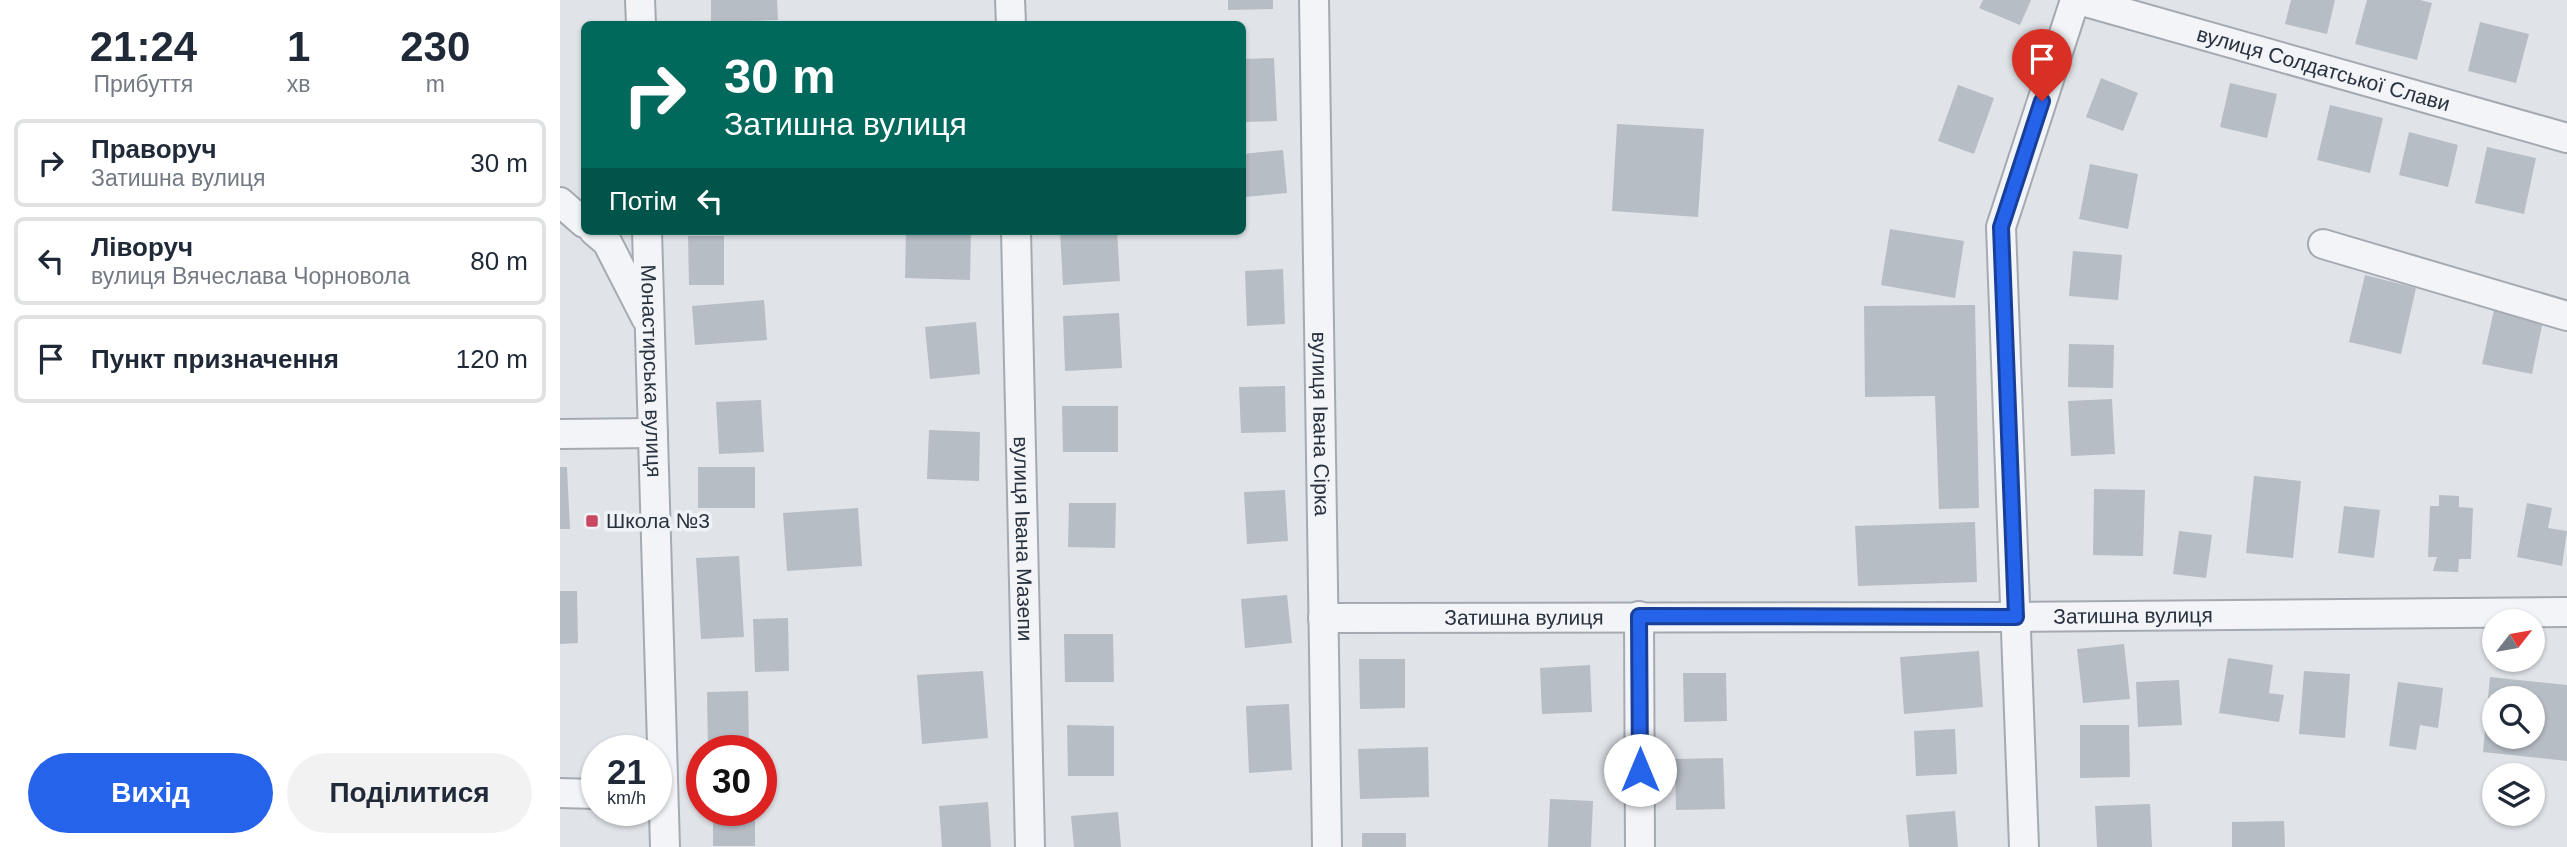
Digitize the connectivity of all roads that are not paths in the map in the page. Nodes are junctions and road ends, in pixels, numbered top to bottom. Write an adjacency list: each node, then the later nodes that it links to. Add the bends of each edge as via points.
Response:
1 (640, 0): 5 (street)
2 (1010, 0): 6 (street)
3 (1314, 0): 21 (street, вулиця Івана Сірка)
4 (2077, 0): 7 (street, вулиця Солдатської Слави); 20 (street, via 2001,227)
5 (641, 21)
6 (1011, 21)
7 (2567, 138)
8 (560, 202): 9 (street)
9 (581, 220)
10 (599, 235): 15 (street, via 607,242)
11 (647, 235): 15 (street, Монастирська вулиця)
12 (1016, 235): 27 (street, вулиця Івана Мазепи)
13 (2323, 244): 14 (street)
14 (2567, 316)
15 (649, 324): 17 (street, Монастирська вулиця)
16 (560, 433): 17 (street)
17 (653, 433): 22 (street, Монастирська вулиця)
18 (2567, 612): 20 (street, Затишна вулиця)
19 (1639, 616): 20 (street, Затишна вулиця); 21 (street, Затишна вулиця); 29 (street)
20 (2016, 617): 30 (street)
21 (1323, 618): 28 (street, вулиця Івана Сірка)
22 (658, 735)
23 (560, 793): 24 (street)
24 (581, 794)
25 (663, 826): 26 (street, Монастирська вулиця)
26 (665, 847)
27 (1030, 847)
28 (1327, 847)
29 (1640, 847)
30 (2024, 847)

